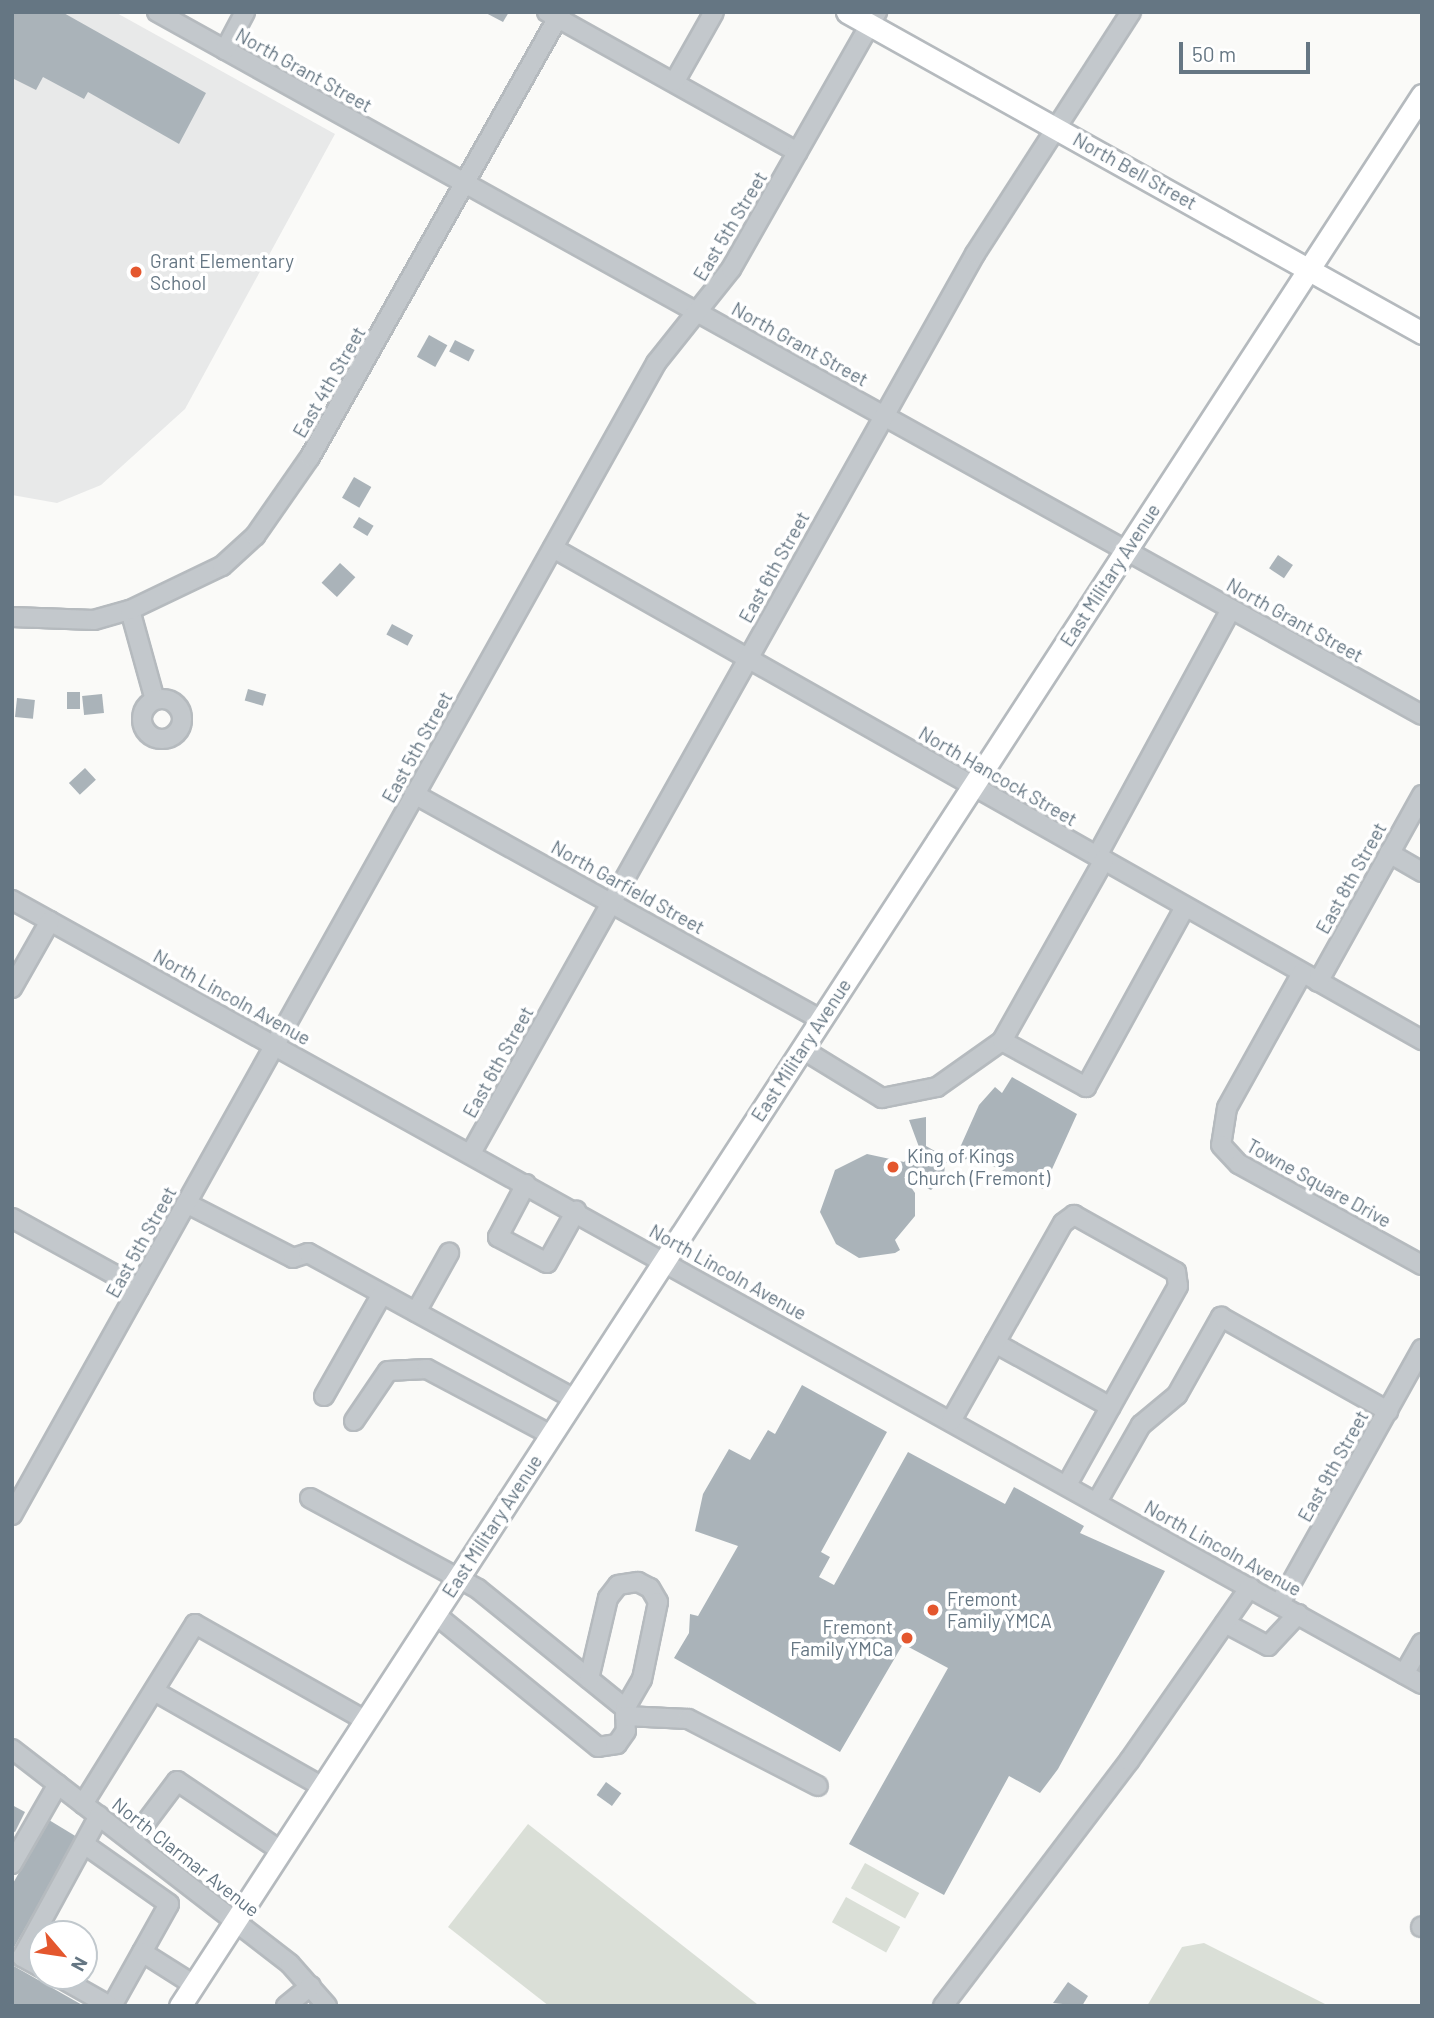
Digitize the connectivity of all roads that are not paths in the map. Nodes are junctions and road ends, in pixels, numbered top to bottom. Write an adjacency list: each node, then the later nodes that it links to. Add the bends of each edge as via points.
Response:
1 (157, 12): 8 (street, North Grant Street)
2 (245, 12): 8 (street)
3 (714, 12): 9 (street)
4 (847, 12): 7 (main road, North Bell Street)
5 (1131, 12): 11 (street, East 6th Street)
6 (555, 14): 9 (street); 13 (street, East 4th Street)
7 (874, 19): 11 (main road, North Bell Street); 12 (street, East 5th Street)
8 (225, 50): 13 (street, North Grant Street)
9 (675, 81): 12 (street)
10 (1422, 95): 14 (main road, East Military Avenue)
11 (1057, 127): 14 (main road, North Bell Street); 17 (street, East 6th Street, via 987,233)
12 (798, 152): 15 (street, East 5th Street)
13 (466, 185): 15 (street, North Grant Street); 21 (street, East 4th Street, via 310,457 255,536 222,566)
14 (1310, 270): 16 (main road, North Bell Street); 19 (main road, East Military Avenue)
15 (699, 312): 17 (street, North Grant Street); 18 (street, East 5th Street, via 656,363)
16 (1422, 333)
17 (884, 414): 19 (street, North Grant Street); 23 (street, East 6th Street)
18 (552, 548): 23 (street, North Hancock Street); 27 (street, East 5th Street)
19 (1126, 550): 20 (street, North Grant Street); 26 (main road, East Military Avenue)
20 (1231, 609): 25 (street, North Grant Street); 30 (street)
21 (130, 610): 22 (street, East 4th Street, via 94,620); 24 (street)
22 (12, 617)
23 (747, 657): 26 (street, North Hancock Street); 33 (street, East 6th Street)
24 (155, 701)
25 (1422, 715)
26 (972, 785): 30 (street, North Hancock Street); 38 (main road, East Military Avenue)
27 (414, 794): 33 (street, North Garfield Street); 41 (street, East 5th Street)
28 (1422, 794): 29 (street, East 8th Street)
29 (1389, 853): 31 (street); 36 (street, East 8th Street)
30 (1101, 858): 34 (street, North Hancock Street); 40 (street)
31 (1422, 872)
32 (12, 900): 35 (street, North Lincoln Avenue)
33 (612, 901): 38 (street, North Garfield Street); 43 (street, East 6th Street)
34 (1185, 906): 36 (street, North Hancock Street); 40 (street, via 1086,1087)
35 (50, 921): 37 (street); 41 (street, North Lincoln Avenue)
36 (1310, 978): 39 (street, North Hancock Street); 50 (street, Towne Square Drive, via 1227,1108 1221,1146 1239,1164)
37 (12, 988)
38 (821, 1020): 42 (main road, East Military Avenue)
39 (1422, 1040)
40 (1002, 1041): 42 (street, via 937,1087 882,1098)
41 (275, 1045): 43 (street, North Lincoln Avenue); 45 (street, East 5th Street)
42 (802, 1049): 49 (main road, East Military Avenue)
43 (471, 1153): 44 (street, North Lincoln Avenue)
44 (526, 1184): 46 (street, North Lincoln Avenue); 46 (street, via 498,1237 547,1263)
45 (186, 1203): 51 (street, East 5th Street); 52 (street, via 293,1258 308,1253)
46 (576, 1211): 49 (street, North Lincoln Avenue)
47 (12, 1218): 51 (street)
48 (449, 1253): 53 (street)
49 (665, 1260): 57 (main road, East Military Avenue); 61 (street, North Lincoln Avenue)
50 (1422, 1265)
51 (139, 1288): 66 (street, East 5th Street)
52 (382, 1294): 53 (street); 56 (street)
53 (416, 1312): 57 (street)
54 (995, 1343): 58 (street); 58 (street, via 1063,1223 1074,1215 1175,1272 1178,1286); 61 (street)
55 (1421, 1350): 59 (street, East 9th Street)
56 (324, 1396)
57 (575, 1399): 62 (main road, East Military Avenue)
58 (1111, 1407): 63 (street)
59 (1388, 1411): 65 (street, via 1221,1317 1177,1395 1141,1425); 69 (street, East 9th Street)
60 (354, 1421): 62 (street, via 388,1371 427,1369)
61 (951, 1421): 63 (street, North Lincoln Avenue)
62 (551, 1435): 67 (main road, East Military Avenue)
63 (1067, 1485): 65 (street, North Lincoln Avenue)
64 (310, 1498): 67 (street)
65 (1097, 1502): 68 (street, North Lincoln Avenue)
66 (12, 1515)
67 (458, 1579): 70 (main road, East Military Avenue); 75 (street)
68 (1250, 1587): 69 (street, North Lincoln Avenue); 72 (street)
69 (1280, 1603): 71 (street, North Lincoln Avenue)
70 (435, 1614): 78 (street, via 598,1747 617,1744 626,1731); 79 (main road, East Military Avenue)
71 (1298, 1614): 72 (street, via 1268,1646); 74 (street, North Lincoln Avenue)
72 (1225, 1623): 102 (street)
73 (1422, 1643): 74 (street)
74 (1404, 1674): 76 (street, North Lincoln Avenue)
75 (589, 1679): 78 (street); 78 (street, via 608,1598 618,1585 650,1588 658,1602 642,1679)
76 (1422, 1684)
77 (154, 1691): 79 (street, via 195,1624); 83 (street); 84 (street)
78 (625, 1712): 82 (street, via 688,1719)
79 (365, 1720): 83 (main road, East Military Avenue)
80 (12, 1749): 81 (street, North Clarmar Avenue)
81 (58, 1784): 84 (street, North Clarmar Avenue); 89 (street)
82 (818, 1786)
83 (323, 1787): 88 (main road, East Military Avenue)
84 (83, 1804): 85 (street, North Clarmar Avenue)
85 (99, 1816): 86 (street, North Clarmar Avenue); 87 (street)
86 (132, 1841): 88 (street, via 177,1781); 91 (street, North Clarmar Avenue)
87 (84, 1844): 90 (street); 93 (street, via 169,1904)
88 (281, 1851): 91 (main road, East Military Avenue)
89 (12, 1864)
90 (42, 1920)
91 (236, 1921): 95 (main road, East Military Avenue); 96 (street, North Clarmar Avenue)
92 (28, 1946): 94 (street, via 22,1957)
93 (142, 1952): 95 (street); 98 (street)
94 (28, 1960)
95 (194, 1984): 99 (main road, East Military Avenue)
96 (311, 1986): 100 (street); 101 (street, North Clarmar Avenue)
97 (82, 1990): 98 (street)
98 (111, 2006)
99 (180, 2006)
100 (286, 2006)
101 (327, 2006)
102 (943, 2006)

